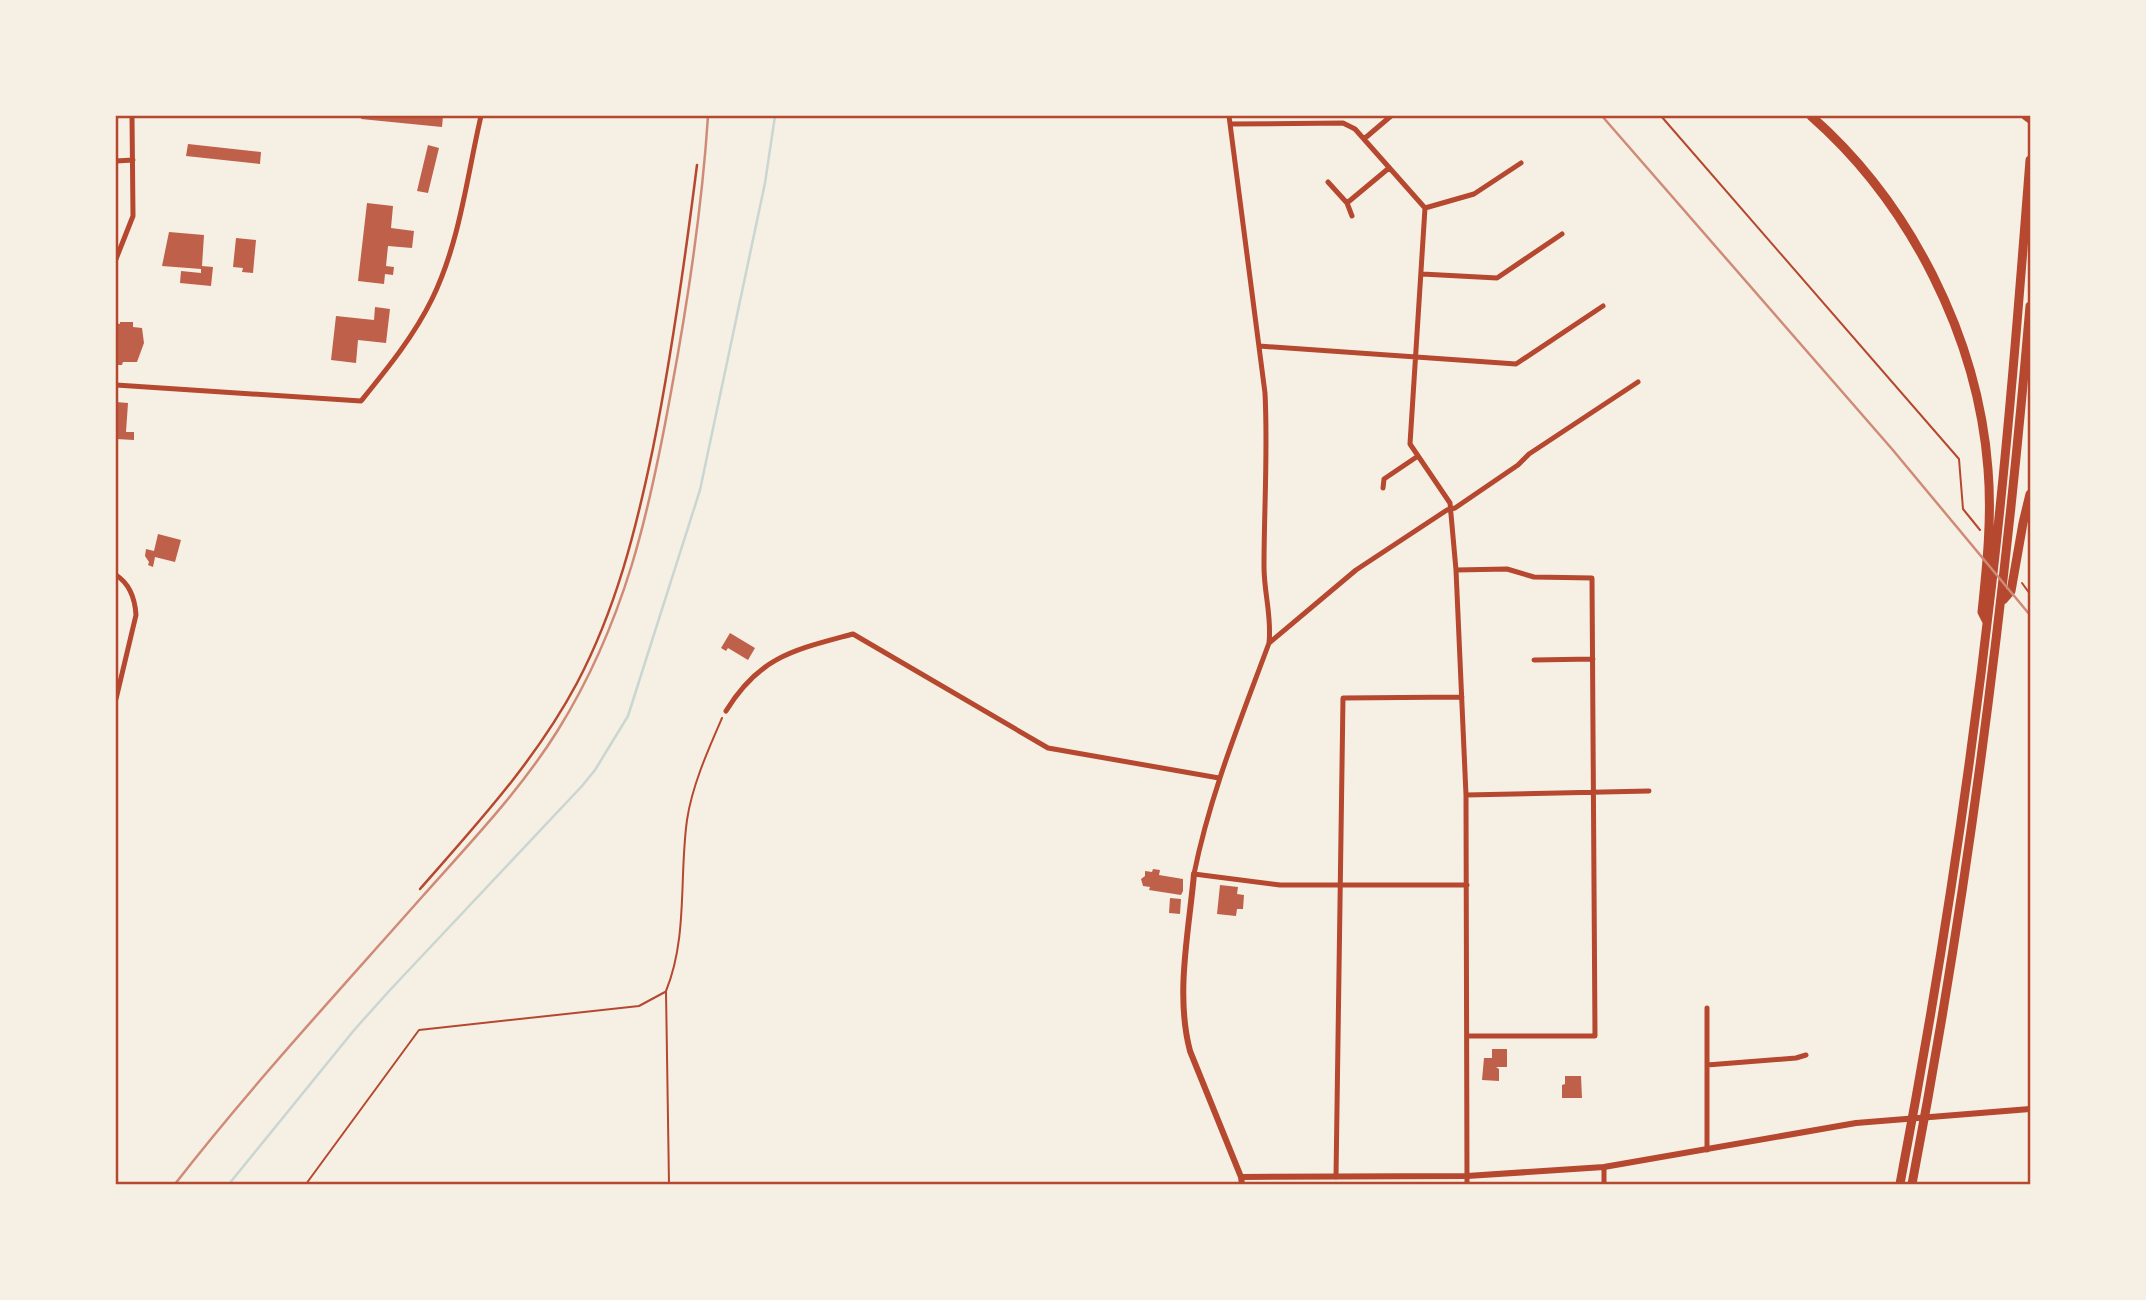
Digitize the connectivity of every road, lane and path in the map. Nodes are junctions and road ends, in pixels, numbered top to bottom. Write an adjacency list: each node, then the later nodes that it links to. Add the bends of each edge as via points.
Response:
1 (132, 116): 12 (street)
2 (481, 116): 30 (street, via 450,249 432,299 362,401)
3 (1229, 116): 10 (street)
4 (1391, 116): 11 (street)
5 (1661, 116): 35 (path, via 1959,459 1963,509)
6 (1811, 116): 38 (highway, via 1857,161 1893,208 1952,319 1980,414 1988,468)
7 (2026, 116): 9 (highway)
8 (1329, 119): 10 (street); 11 (street, via 1355,129)
9 (2031, 119)
10 (1230, 124): 27 (street)
11 (1364, 139): 17 (street)
12 (133, 160): 14 (street); 23 (street, via 133,216)
13 (2031, 160): 38 (highway)
14 (116, 161)
15 (1521, 163): 20 (street, via 1474,194)
16 (697, 165): 57 (lane, via 673,348 619,587 576,686 535,751)
17 (1389, 167): 19 (street); 20 (street)
18 (1328, 182): 19 (street)
19 (1347, 203): 21 (street)
20 (1425, 208): 24 (street)
21 (1352, 216)
22 (1562, 234): 24 (street, via 1497,278)
23 (116, 259)
24 (1422, 274): 28 (street)
25 (1603, 306): 28 (street, via 1516,363)
26 (2031, 306): 43 (highway)
27 (1259, 346): 28 (street); 44 (street, via 1267,432 1264,571)
28 (1416, 356): 31 (street, via 1410,444)
29 (1638, 382): 34 (street)
30 (116, 385)
31 (1418, 456): 32 (street, via 1384,478); 34 (street)
32 (1383, 488)
33 (2031, 494): 43 (highway, via 2011,591)
34 (1451, 509): 36 (street); 44 (street, via 1356,570)
35 (1979, 529)
36 (1455, 569): 45 (street, via 1592,578); 47 (street)
37 (116, 575): 48 (street, via 129,589 136,615)
38 (1989, 578): 73 (highway, via 1987,623 1945,929)
39 (2020, 580): 41 (path)
40 (2031, 584): 41 (path)
41 (2028, 590): 42 (path)
42 (2031, 594)
43 (2003, 598): 74 (highway, via 1960,912)
44 (1269, 643): 50 (street)
45 (1593, 659): 46 (street); 52 (street)
46 (1534, 660)
47 (1462, 697): 53 (street); 55 (street, via 1343,698)
48 (116, 699)
49 (726, 711): 50 (street, via 758,671 777,658 853,634 1048,748); 58 (path, via 687,818 682,909)
50 (1219, 778): 54 (street)
51 (1649, 791): 52 (street)
52 (1594, 793): 53 (street); 60 (street, via 1595,1036)
53 (1466, 795): 56 (street)
54 (1194, 874): 55 (street, via 1280,886); 68 (street, via 1184,1030)
55 (1340, 885): 56 (street); 67 (street)
56 (1467, 885): 60 (street)
57 (420, 889)
58 (666, 991): 69 (path, via 639,1006 419,1030); 70 (path)
59 (1707, 1007): 62 (street)
60 (1468, 1036): 66 (street)
61 (1806, 1055): 62 (street)
62 (1707, 1065): 64 (street)
63 (2031, 1109): 64 (street, via 1856,1123)
64 (1707, 1150): 65 (street)
65 (1605, 1167): 66 (street); 72 (street)
66 (1467, 1176): 67 (street); 71 (street)
67 (1336, 1177): 68 (street)
68 (1242, 1181)
69 (306, 1185)
70 (669, 1185)
71 (1467, 1185)
72 (1604, 1185)
73 (1900, 1185)
74 (1912, 1185)

